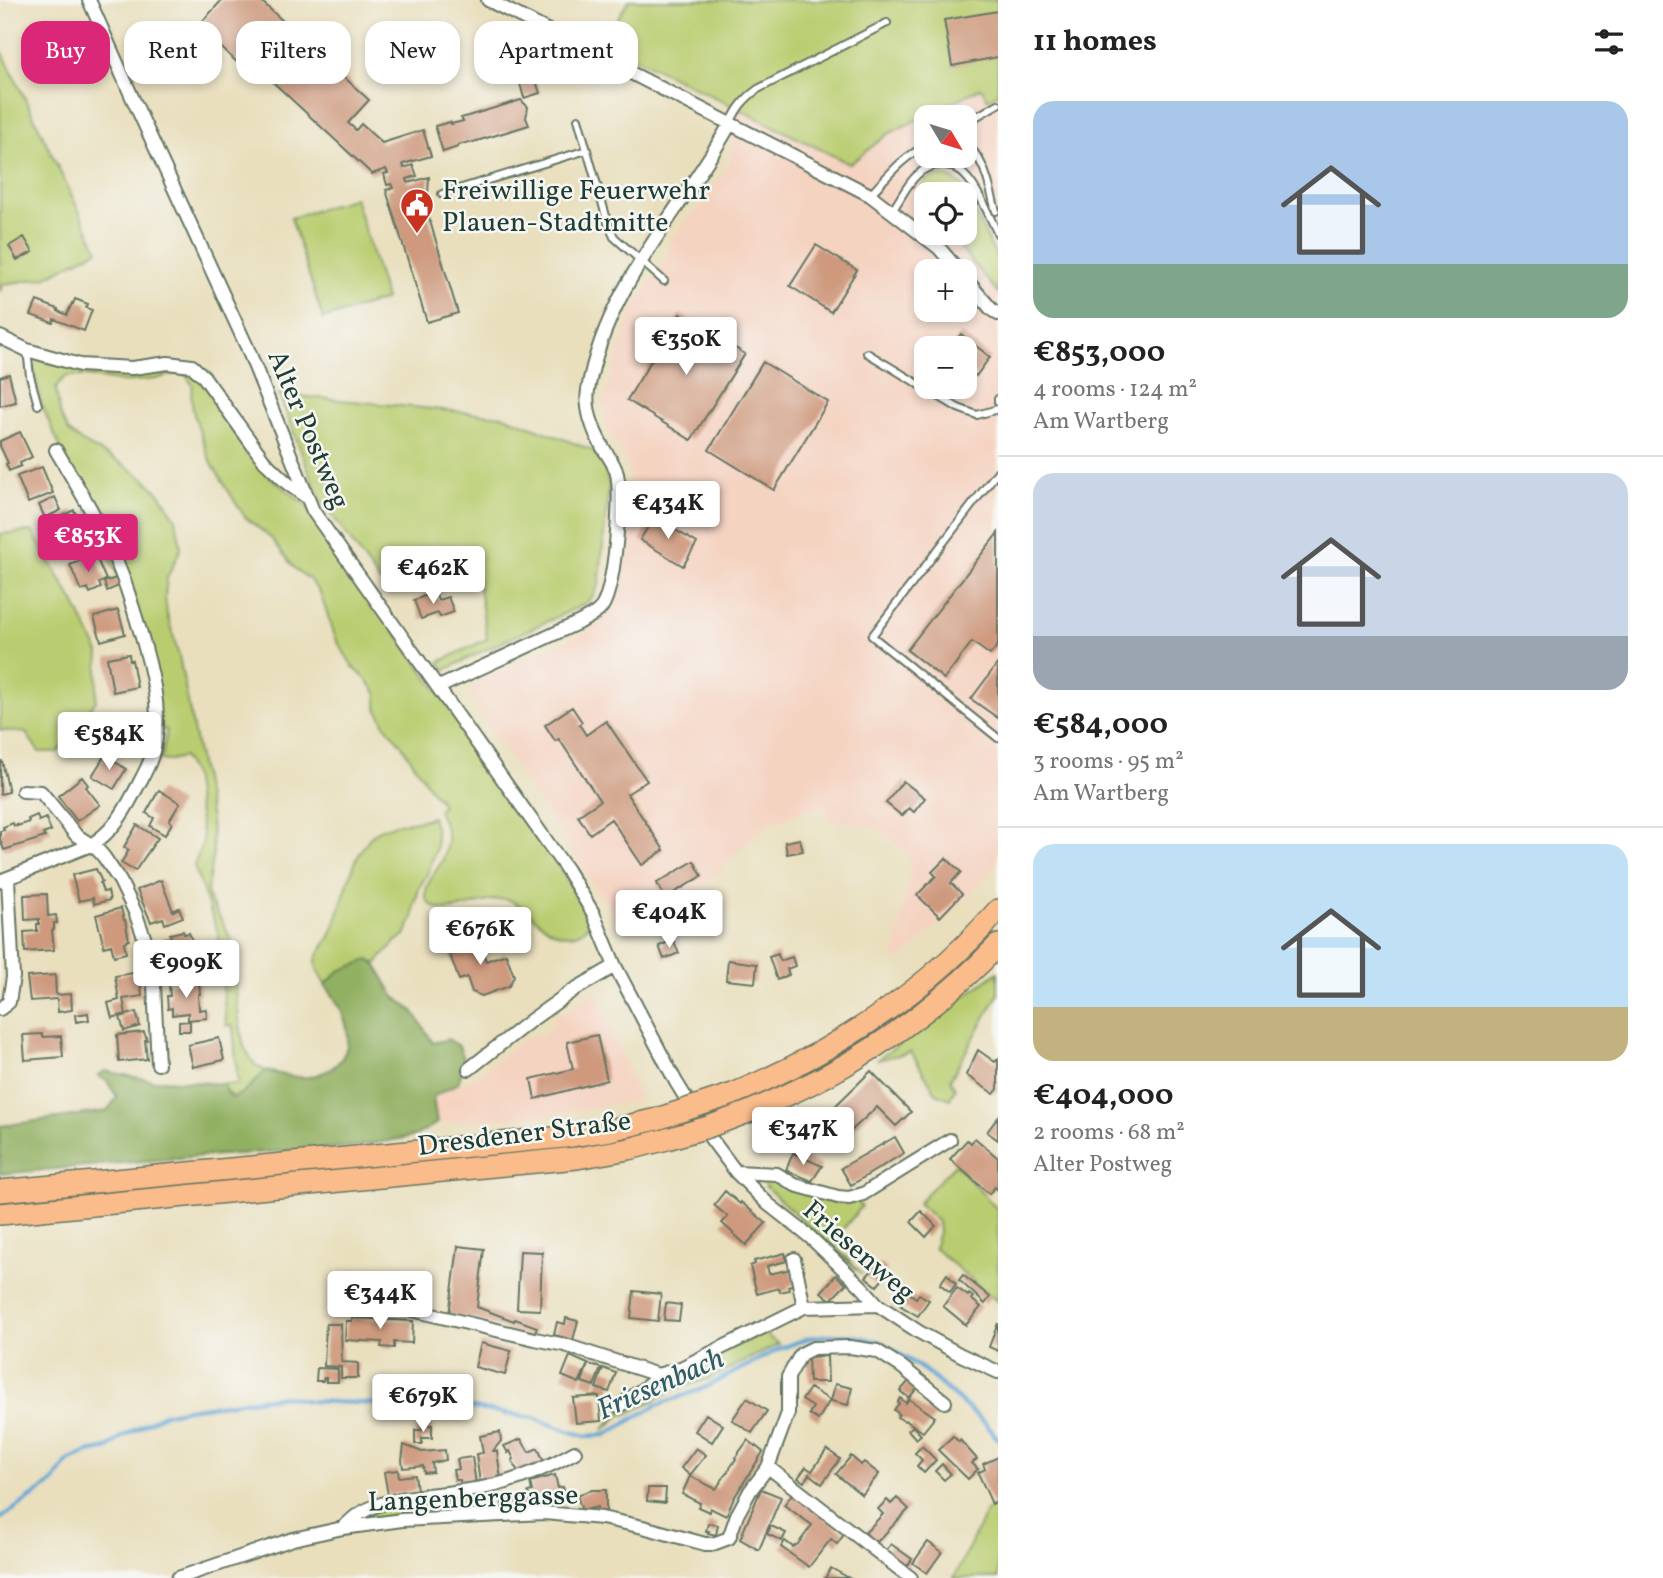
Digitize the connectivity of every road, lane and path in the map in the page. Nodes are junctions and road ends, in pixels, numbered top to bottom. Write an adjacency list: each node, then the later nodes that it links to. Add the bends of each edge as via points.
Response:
1 (89, 0): 28 (street, Alter Postweg, via 247,347)
2 (488, 0): 7 (street)
3 (887, 23): 7 (lane, via 758,89 737,108)
4 (998, 104): 5 (lane)
5 (977, 116)
6 (578, 119): 8 (lane)
7 (730, 124): 12 (street); 17 (street)
8 (587, 150): 11 (lane); 17 (lane, via 614,237)
9 (914, 153): 12 (lane)
10 (977, 156): 14 (lane)
11 (442, 194)
12 (870, 195): 13 (street)
13 (892, 211): 15 (lane, via 917,175 932,165 949,165 970,179); 16 (street)
14 (996, 211)
15 (998, 234)
16 (949, 259)
17 (640, 261): 18 (lane); 29 (street, via 601,342 587,394 591,422 617,470 620,488 613,566 601,608)
18 (664, 281)
19 (977, 292): 20 (street)
20 (998, 314)
21 (0, 337): 22 (street)
22 (27, 350): 24 (lane); 28 (street, via 80,365 192,366 265,462)
23 (867, 353): 25 (lane, via 958,408 977,415)
24 (37, 405)
25 (998, 410)
26 (56, 450): 32 (street, via 119,567 156,694 156,741 144,774 111,830)
27 (998, 471): 30 (lane, via 872,636)
28 (308, 498): 29 (street, Alter Postweg)
29 (439, 688): 36 (street, Alter Postweg, via 567,870 593,913)
30 (998, 738)
31 (23, 791): 32 (street, via 40,792 76,835)
32 (91, 845): 33 (street); 38 (street, via 120,881 148,948)
33 (4, 880): 37 (street, via 13,977 9,1002)
34 (998, 911): 43 (main road, bridge, via 922,985 820,1054 733,1094 657,1119 551,1138)
35 (998, 945): 44 (main road, Dresdener Straße, bridge, via 906,1025 835,1071 751,1111 667,1139 577,1158)
36 (615, 966): 39 (street, via 572,991); 40 (street, Alter Postweg)
37 (0, 1009)
38 (158, 1064)
39 (470, 1069)
40 (687, 1100): 42 (street, Friesenweg)
41 (950, 1140): 42 (street, Friesenweg, via 863,1194 849,1198 795,1185 777,1174)
42 (736, 1172): 47 (street, Friesenweg)
43 (0, 1191)
44 (0, 1214)
45 (794, 1259): 48 (street)
46 (382, 1303): 50 (street, via 565,1345)
47 (878, 1305): 48 (street); 49 (street, Friesenweg, via 919,1332)
48 (804, 1307): 50 (street)
49 (998, 1372)
50 (657, 1375): 52 (street)
51 (945, 1402): 54 (street, Langenberggasse, via 877,1351 813,1348 801,1354 788,1377 789,1413)
52 (619, 1406)
53 (575, 1452): 55 (street, Langenberggasse, via 516,1480 385,1503 359,1514)
54 (768, 1467): 55 (street, Langenberggasse, via 737,1515 729,1538 713,1544 602,1518 544,1513 402,1520); 57 (street)
55 (343, 1528): 56 (street, Langenberggasse, via 293,1539)
56 (178, 1578)
57 (911, 1578)

